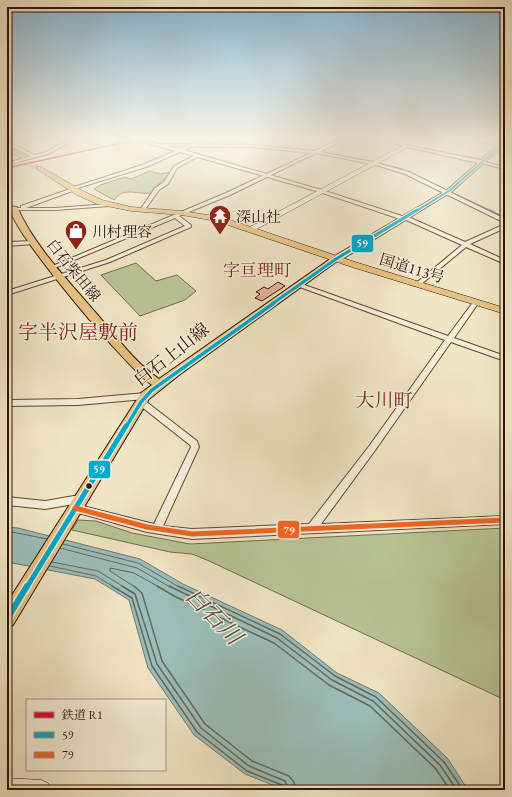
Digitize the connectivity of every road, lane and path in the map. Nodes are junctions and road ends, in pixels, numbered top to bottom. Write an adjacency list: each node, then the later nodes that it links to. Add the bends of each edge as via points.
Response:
1 (52, 176): 8 (highway, 国道113号)
2 (113, 176): 8 (street)
3 (170, 176): 13 (street)
4 (266, 176): 9 (street); 14 (street)
5 (350, 176): 9 (main road)
6 (416, 176): 10 (street)
7 (466, 176): 10 (street)
8 (73, 189): 11 (highway, 国道113号); 12 (street)
9 (322, 191): 15 (street); 18 (main road)
10 (449, 191): 15 (street); 16 (street)
11 (109, 205): 12 (street, via 55,209); 13 (highway, 国道113号)
12 (13, 208): 19 (main road, 白石柴田線, via 15,215 30,235)
13 (142, 210): 14 (highway, 国道113号)
14 (179, 214): 18 (highway, 国道113号, via 218,219); 24 (street); 25 (street, via 190,226 108,261)
15 (403, 218): 21 (street); 22 (street)
16 (505, 221)
17 (505, 226): 21 (street)
18 (250, 229): 22 (highway, 国道113号)
19 (32, 243): 20 (street); 24 (main road, 白石柴田線)
20 (7, 244)
21 (466, 244): 23 (street); 27 (street)
22 (336, 259): 26 (main road, 白石上山線); 27 (highway, 国道113号)
23 (505, 262)
24 (53, 267): 25 (main road, 白石柴田線)
25 (60, 276): 28 (street); 33 (main road, 白石柴田線, via 115,342 147,376)
26 (299, 285): 31 (street); 33 (main road, 白石上山線)
27 (417, 285): 29 (highway, 国道113号)
28 (7, 293)
29 (476, 302): 30 (highway, 国道113号); 31 (street)
30 (505, 311)
31 (450, 340): 32 (street); 39 (street)
32 (505, 359)
33 (159, 384): 34 (main road, 白石上山線)
34 (143, 399): 35 (street); 37 (main road, 白石上山線); 40 (street, via 194,443 195,447)
35 (7, 404)
36 (7, 500): 37 (street, via 45,505 74,500)
37 (75, 508): 40 (street); 41 (main road, 白石上山線)
38 (505, 520): 39 (street)
39 (313, 527): 40 (street, via 217,534)
40 (157, 529)
41 (7, 619)
42 (7, 788): 43 (main road)
43 (37, 790)

